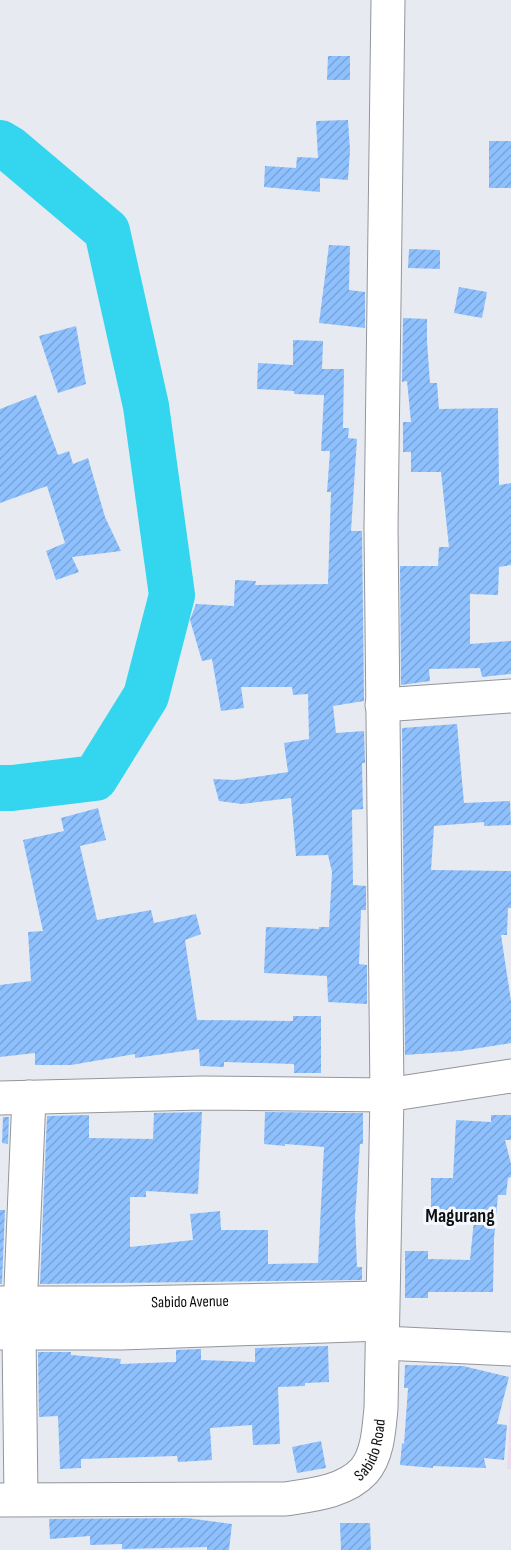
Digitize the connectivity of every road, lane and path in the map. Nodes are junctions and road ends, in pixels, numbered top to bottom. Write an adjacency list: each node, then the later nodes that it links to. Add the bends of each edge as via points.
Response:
1 (388, 0): 3 (street, Sabido Road)
2 (511, 696): 3 (street)
3 (382, 705): 5 (street, Sabido Road)
4 (511, 1076): 5 (street)
5 (387, 1095): 6 (street); 8 (street, Sabido Road)
6 (14, 1097): 7 (street)
7 (10, 1318): 8 (street, Sabido Avenue); 10 (street)
8 (382, 1322): 9 (street, Sabido Avenue); 10 (street, Sabido Road, via 379,1433 364,1471 348,1483 322,1494 285,1499)
9 (511, 1349)
10 (10, 1499)

